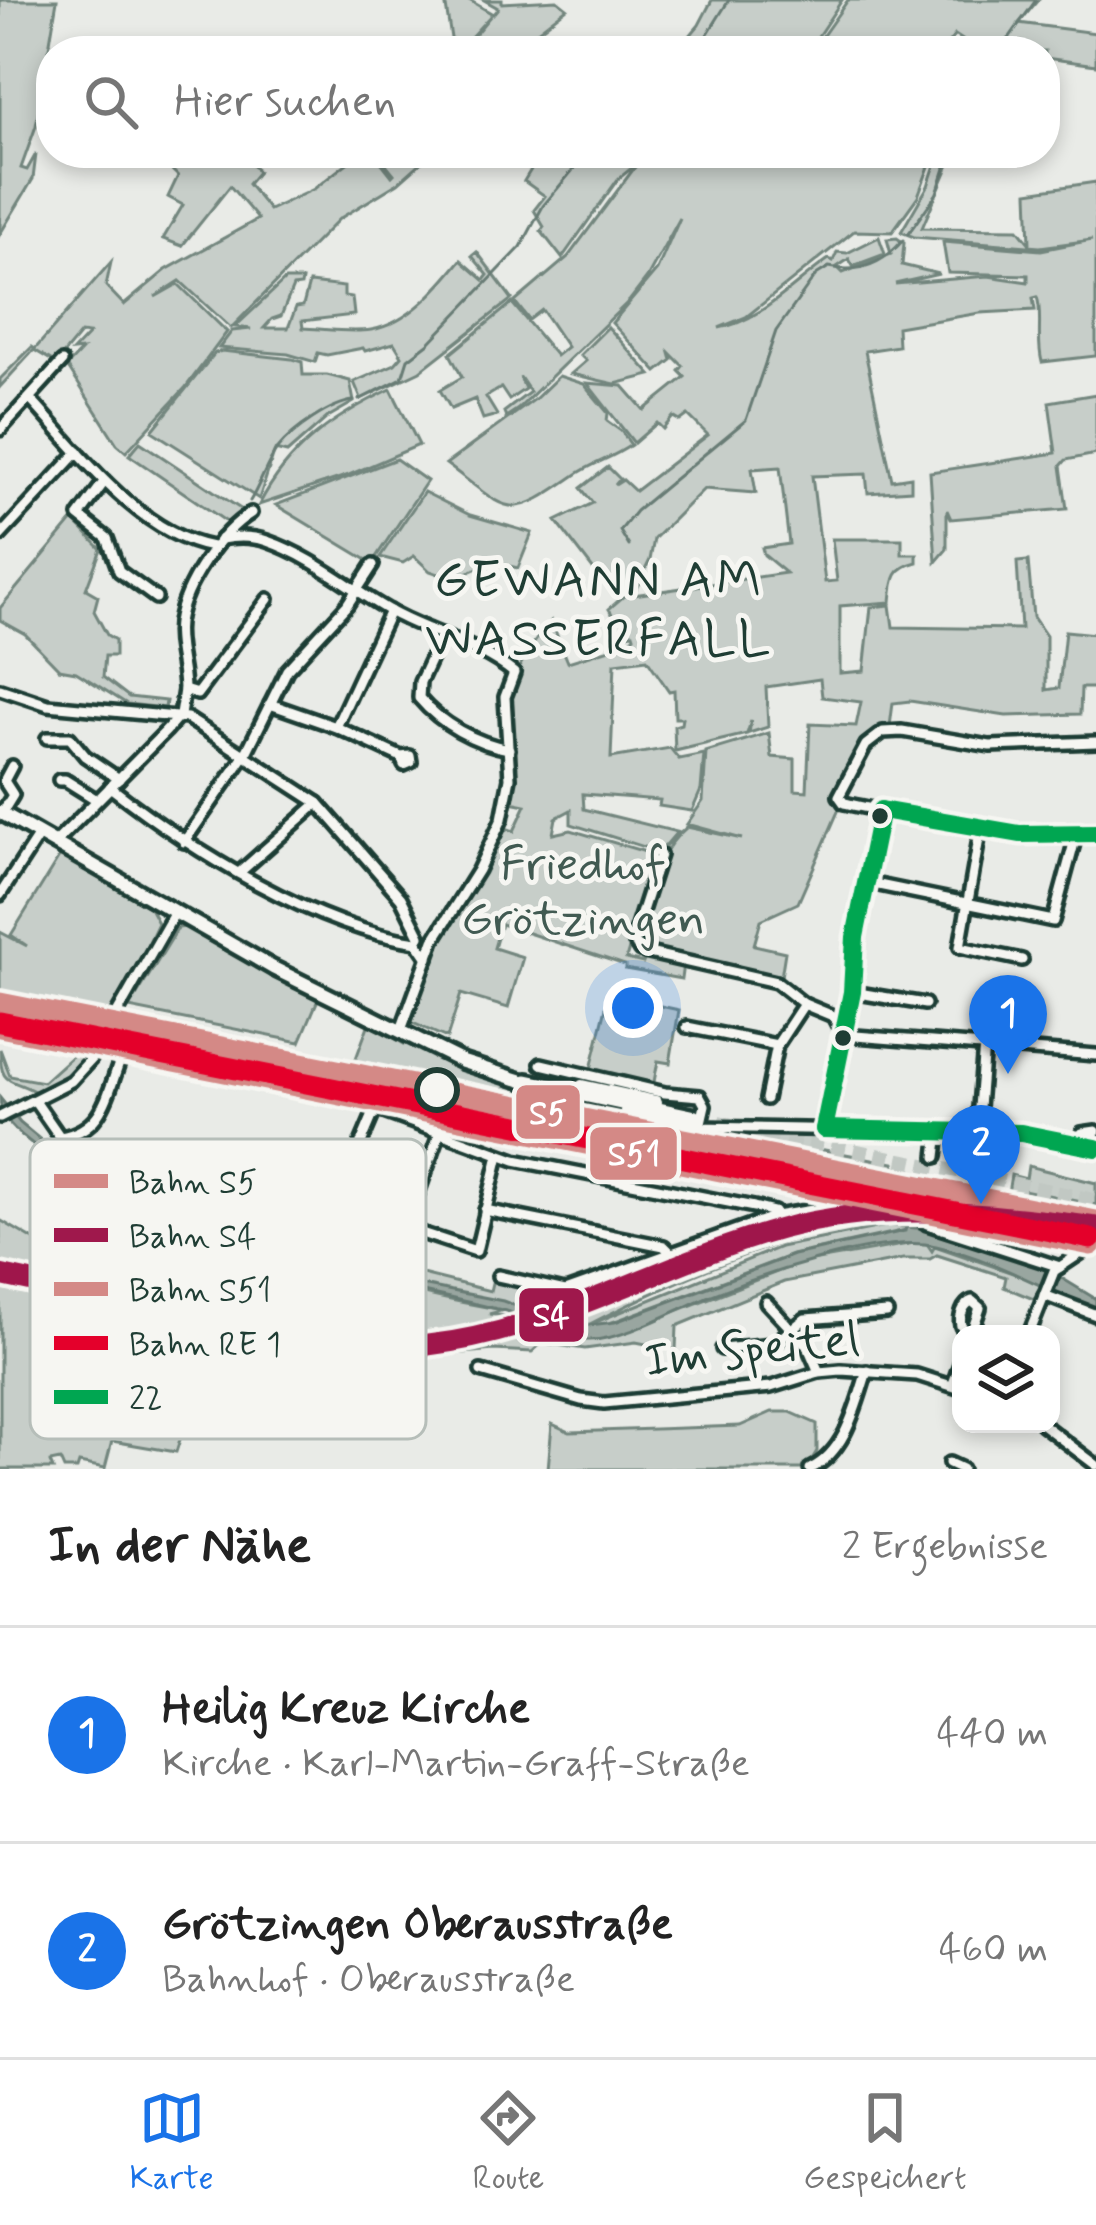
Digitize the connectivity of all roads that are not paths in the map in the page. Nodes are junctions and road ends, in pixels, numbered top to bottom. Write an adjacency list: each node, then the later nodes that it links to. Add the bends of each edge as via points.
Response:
1 (62, 362): 2 (street)
2 (30, 399): 3 (street); 4 (street)
3 (0, 430)
4 (78, 452): 5 (street); 6 (street)
5 (104, 482): 8 (street, via 180,538); 11 (street, via 79,514 107,538 118,571)
6 (0, 536)
7 (241, 536): 8 (street); 8 (street, via 247,516); 10 (street, via 287,549)
8 (216, 543): 16 (street, via 178,618)
9 (374, 565): 10 (street)
10 (356, 591): 13 (street); 17 (street, via 287,670)
11 (157, 598)
12 (268, 599): 16 (street, via 194,699)
13 (390, 611): 14 (street); 19 (street)
14 (441, 637): 22 (street, via 514,673 505,698); 22 (street, via 419,698 453,728)
15 (0, 688): 18 (street, via 48,706)
16 (184, 690): 18 (street)
17 (270, 704): 19 (street); 23 (street)
18 (180, 715): 23 (street); 27 (street)
19 (336, 728): 24 (street)
20 (47, 738): 27 (street, via 70,738)
21 (1096, 742): 30 (street, via 990,746 883,732 866,745 840,800)
22 (509, 749): 45 (street, via 499,830)
23 (244, 754): 29 (street); 36 (street)
24 (401, 758)
25 (12, 766): 31 (street, via 4,782 14,793)
26 (59, 780): 28 (street)
27 (114, 783): 28 (street); 36 (street)
28 (98, 800): 37 (street)
29 (317, 803): 39 (street); 44 (street, via 401,898)
30 (881, 810): 32 (street); 40 (street)
31 (1, 813): 34 (main road)
32 (981, 827): 35 (street); 42 (street)
33 (1096, 833): 35 (street)
34 (39, 835): 37 (main road); 41 (street)
35 (1076, 836): 42 (street, via 1053,921)
36 (184, 842): 39 (street)
37 (54, 844): 43 (main road)
38 (660, 855): 49 (street, via 634,932 637,947 776,982)
39 (240, 872): 44 (street, via 325,914)
40 (869, 883): 42 (street); 48 (street)
41 (0, 895)
42 (968, 906): 47 (street, via 960,947)
43 (175, 912): 52 (main road); 62 (street, via 105,1037 71,1081)
44 (419, 939): 45 (street); 46 (street)
45 (434, 940): 46 (street)
46 (428, 958): 52 (street)
47 (1022, 960)
48 (852, 992): 50 (street); 53 (street)
49 (804, 1004): 53 (street, via 833,1016); 54 (street)
50 (925, 1004)
51 (687, 1027): 54 (street)
52 (401, 1030): 58 (main road, via 472,1066)
53 (843, 1035): 55 (street); 67 (street)
54 (777, 1045): 61 (street)
55 (984, 1045): 56 (street); 70 (street)
56 (1096, 1055)
57 (542, 1064): 66 (street, via 694,1094 703,1100)
58 (527, 1082): 66 (highway)
59 (327, 1086): 72 (street, via 130,1047 93,1125)
60 (340, 1096): 64 (street)
61 (766, 1099)
62 (29, 1103): 65 (street); 72 (street)
63 (450, 1104): 71 (street)
64 (375, 1110): 71 (street); 73 (street)
65 (0, 1118)
66 (700, 1119): 67 (street)
67 (824, 1130): 69 (street)
68 (1096, 1130): 74 (street, via 1082,1132)
69 (939, 1131): 70 (street); 77 (street)
70 (977, 1132): 74 (street)
71 (440, 1133): 76 (street); 78 (street)
72 (60, 1137)
73 (362, 1139)
74 (1077, 1143): 75 (street)
75 (1096, 1148)
76 (499, 1155): 79 (street); 80 (street)
77 (937, 1156)
78 (426, 1172)
79 (485, 1210): 81 (street, via 476,1251); 83 (street)
80 (776, 1216): 83 (street); 84 (street, via 886,1198 927,1224)
81 (426, 1236)
82 (1096, 1243): 84 (street)
83 (670, 1252): 86 (street)
84 (1057, 1269): 87 (street)
85 (498, 1276): 86 (street)
86 (565, 1291): 88 (street)
87 (1045, 1292): 91 (street); 92 (street)
88 (546, 1298)
89 (766, 1302): 93 (street)
90 (887, 1313): 93 (street, via 805,1319)
91 (1096, 1316)
92 (1032, 1325)
93 (793, 1329): 94 (street, via 773,1344); 97 (street)
94 (722, 1349)
95 (481, 1371): 97 (street, Im Speitel, via 604,1403 771,1387)
96 (867, 1371): 97 (street, Im Speitel); 98 (street, Im Speitel); 102 (street, via 839,1441)
97 (819, 1372)
98 (952, 1385)
99 (1054, 1433): 101 (street)
100 (949, 1463): 103 (street)
101 (1096, 1465)
102 (810, 1469)
103 (962, 1469)

